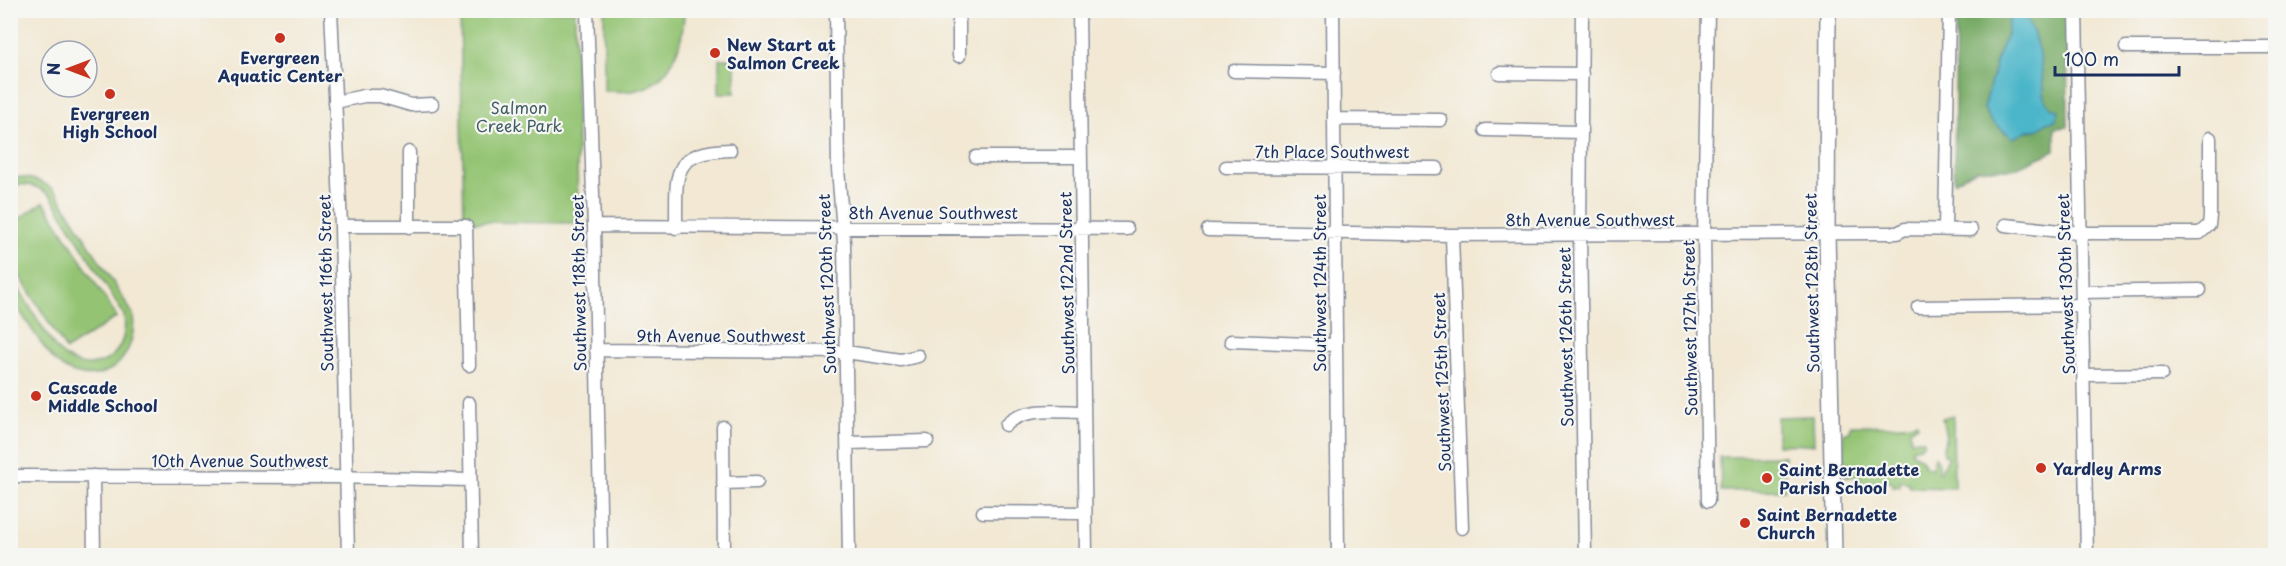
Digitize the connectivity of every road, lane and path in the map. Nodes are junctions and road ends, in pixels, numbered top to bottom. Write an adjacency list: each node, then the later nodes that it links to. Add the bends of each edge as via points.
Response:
1 (331, 10): 19 (street, Southwest 116th Street)
2 (587, 10): 35 (street, Southwest 118th Street)
3 (836, 10): 38 (street, Southwest 120th Street, via 838,169)
4 (959, 10): 14 (street)
5 (1079, 10): 29 (street, Southwest 122nd Street)
6 (1333, 10): 16 (street, Southwest 124th Street)
7 (1581, 10): 18 (street, Southwest 126th Street)
8 (1708, 10): 49 (street, Southwest 127th Street)
9 (1828, 10): 45 (main road, Southwest 128th Street)
10 (1949, 10): 42 (street)
11 (2076, 10): 46 (street, Southwest 130th Street)
12 (2126, 47): 13 (street)
13 (2276, 47)
14 (959, 56)
15 (1234, 71): 16 (street)
16 (1334, 73): 21 (street, Southwest 124th Street)
17 (1499, 73): 18 (street)
18 (1582, 74): 24 (street, Southwest 126th Street)
19 (335, 102): 20 (street, via 380,96 411,105); 34 (street, Southwest 116th Street)
20 (432, 104)
21 (1334, 119): 22 (street); 31 (street, Southwest 124th Street)
22 (1441, 120)
23 (1485, 130): 24 (street)
24 (1581, 132): 48 (street, Southwest 126th Street)
25 (2210, 138): 46 (street, via 2210,216 2209,225 2200,233)
26 (730, 150): 37 (street, via 697,153 680,167)
27 (409, 152): 36 (street)
28 (976, 157): 29 (street)
29 (1081, 157): 39 (street, Southwest 122nd Street)
30 (1226, 167): 31 (street, 7th Place Southwest)
31 (1335, 168): 32 (street, 7th Place Southwest); 44 (street, Southwest 124th Street)
32 (1437, 168)
33 (2005, 225): 46 (street)
34 (341, 226): 36 (street); 70 (street, Southwest 116th Street)
35 (594, 226): 37 (street, 8th Avenue Southwest); 56 (street, Southwest 118th Street)
36 (409, 227): 59 (street, via 466,226)
37 (676, 228): 38 (street, 8th Avenue Southwest)
38 (843, 229): 39 (street, 8th Avenue Southwest); 57 (street, Southwest 120th Street)
39 (1083, 229): 40 (street, 8th Avenue Southwest); 63 (street, Southwest 122nd Street)
40 (1127, 229)
41 (1208, 230): 44 (street, 8th Avenue Southwest)
42 (1946, 230): 43 (street, 8th Avenue Southwest); 45 (street, 8th Avenue Southwest)
43 (1971, 230)
44 (1335, 232): 47 (street, 8th Avenue Southwest); 55 (street, Southwest 124th Street)
45 (1827, 233): 49 (street, 8th Avenue Southwest); 87 (main road, Southwest 128th Street)
46 (2079, 233): 51 (street, Southwest 130th Street)
47 (1452, 235): 48 (street, 8th Avenue Southwest); 77 (street, Southwest 125th Street)
48 (1580, 235): 49 (street, 8th Avenue Southwest); 86 (street, Southwest 126th Street)
49 (1704, 235): 74 (street, Southwest 127th Street)
50 (2200, 291): 51 (street)
51 (2082, 292): 52 (street, Southwest 130th Street)
52 (2083, 305): 53 (street); 61 (street, Southwest 130th Street)
53 (1918, 307)
54 (1231, 341): 55 (street)
55 (1335, 345): 85 (street, Southwest 124th Street)
56 (596, 350): 57 (street, 9th Avenue Southwest); 81 (street, Southwest 118th Street)
57 (846, 352): 58 (street, 9th Avenue Southwest, via 901,360); 67 (street, Southwest 120th Street)
58 (918, 356)
59 (469, 365)
60 (2162, 374): 61 (street)
61 (2085, 375): 88 (street, Southwest 130th Street)
62 (469, 403): 71 (street)
63 (1084, 412): 64 (street, via 1034,413); 76 (street, Southwest 122nd Street)
64 (1006, 425)
65 (723, 427): 73 (street)
66 (927, 441): 67 (street)
67 (848, 443): 83 (street, Southwest 120th Street)
68 (10, 476): 69 (street, 10th Avenue Southwest)
69 (93, 476): 70 (street, 10th Avenue Southwest); 78 (street)
70 (346, 478): 71 (street, 10th Avenue Southwest); 79 (street, Southwest 116th Street)
71 (470, 480): 80 (street)
72 (757, 482): 73 (street)
73 (723, 483): 82 (street)
74 (1708, 501)
75 (983, 512): 76 (street)
76 (1085, 513): 84 (street, Southwest 122nd Street)
77 (1462, 528)
78 (94, 555)
79 (348, 555)
80 (472, 555)
81 (601, 555)
82 (723, 555)
83 (849, 555)
84 (1086, 555)
85 (1338, 555)
86 (1585, 555)
87 (1834, 555)
88 (2087, 555)

